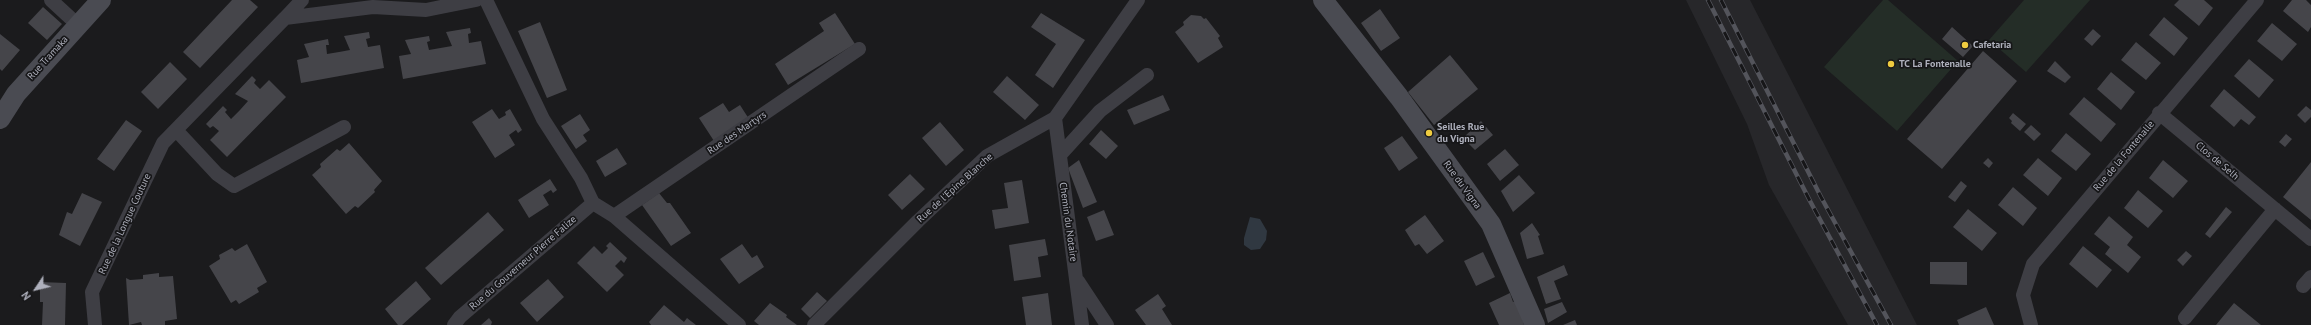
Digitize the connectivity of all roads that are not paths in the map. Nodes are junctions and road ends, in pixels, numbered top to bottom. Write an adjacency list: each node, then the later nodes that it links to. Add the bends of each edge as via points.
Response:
1 (51, 0): 11 (street)
2 (101, 0): 11 (street, Rue Tramaka)
3 (302, 0): 10 (street)
4 (476, 0): 9 (street, via 426,10)
5 (486, 0): 20 (street, via 543,119 581,178)
6 (1138, 0): 15 (street, Rue de l'Epine Blanche)
7 (1323, 0): 32 (street, Rue du Vigna, via 1399,97 1491,224)
8 (2256, 0): 14 (street, Rue de la Fontenalle)
9 (370, 3): 10 (street)
10 (285, 18): 18 (street)
11 (78, 25): 16 (street, Rue Tramaka, via 16,94)
12 (859, 49): 22 (street, Rue des Martyrs)
13 (1146, 75): 19 (street, via 1100,111)
14 (2159, 113): 21 (street, Clos de Selh); 33 (street, Rue de la Fontenalle, via 2032,264 2023,295)
15 (1055, 118): 19 (street, Chemin du Notaire); 29 (street, Rue de l'Epine Blanche, via 987,156)
16 (0, 119)
17 (344, 127): 18 (street, via 234,186 217,174)
18 (176, 130): 26 (street, Rue de la Longue Couture, via 163,143 92,292)
19 (1060, 155): 24 (street, Chemin du Notaire)
20 (593, 203): 22 (street); 27 (street, Rue du Gouverneur Pierre Falize, via 460,317)
21 (2275, 209): 23 (street, Clos de Selh); 25 (street)
22 (614, 216): 28 (street)
23 (2311, 239)
24 (1076, 277): 30 (street, Chemin du Notaire); 31 (street)
25 (2185, 318)
26 (95, 325)
27 (454, 325)
28 (739, 325)
29 (814, 325)
30 (1082, 325)
31 (1107, 325)
32 (1535, 325)
33 (2031, 325)

